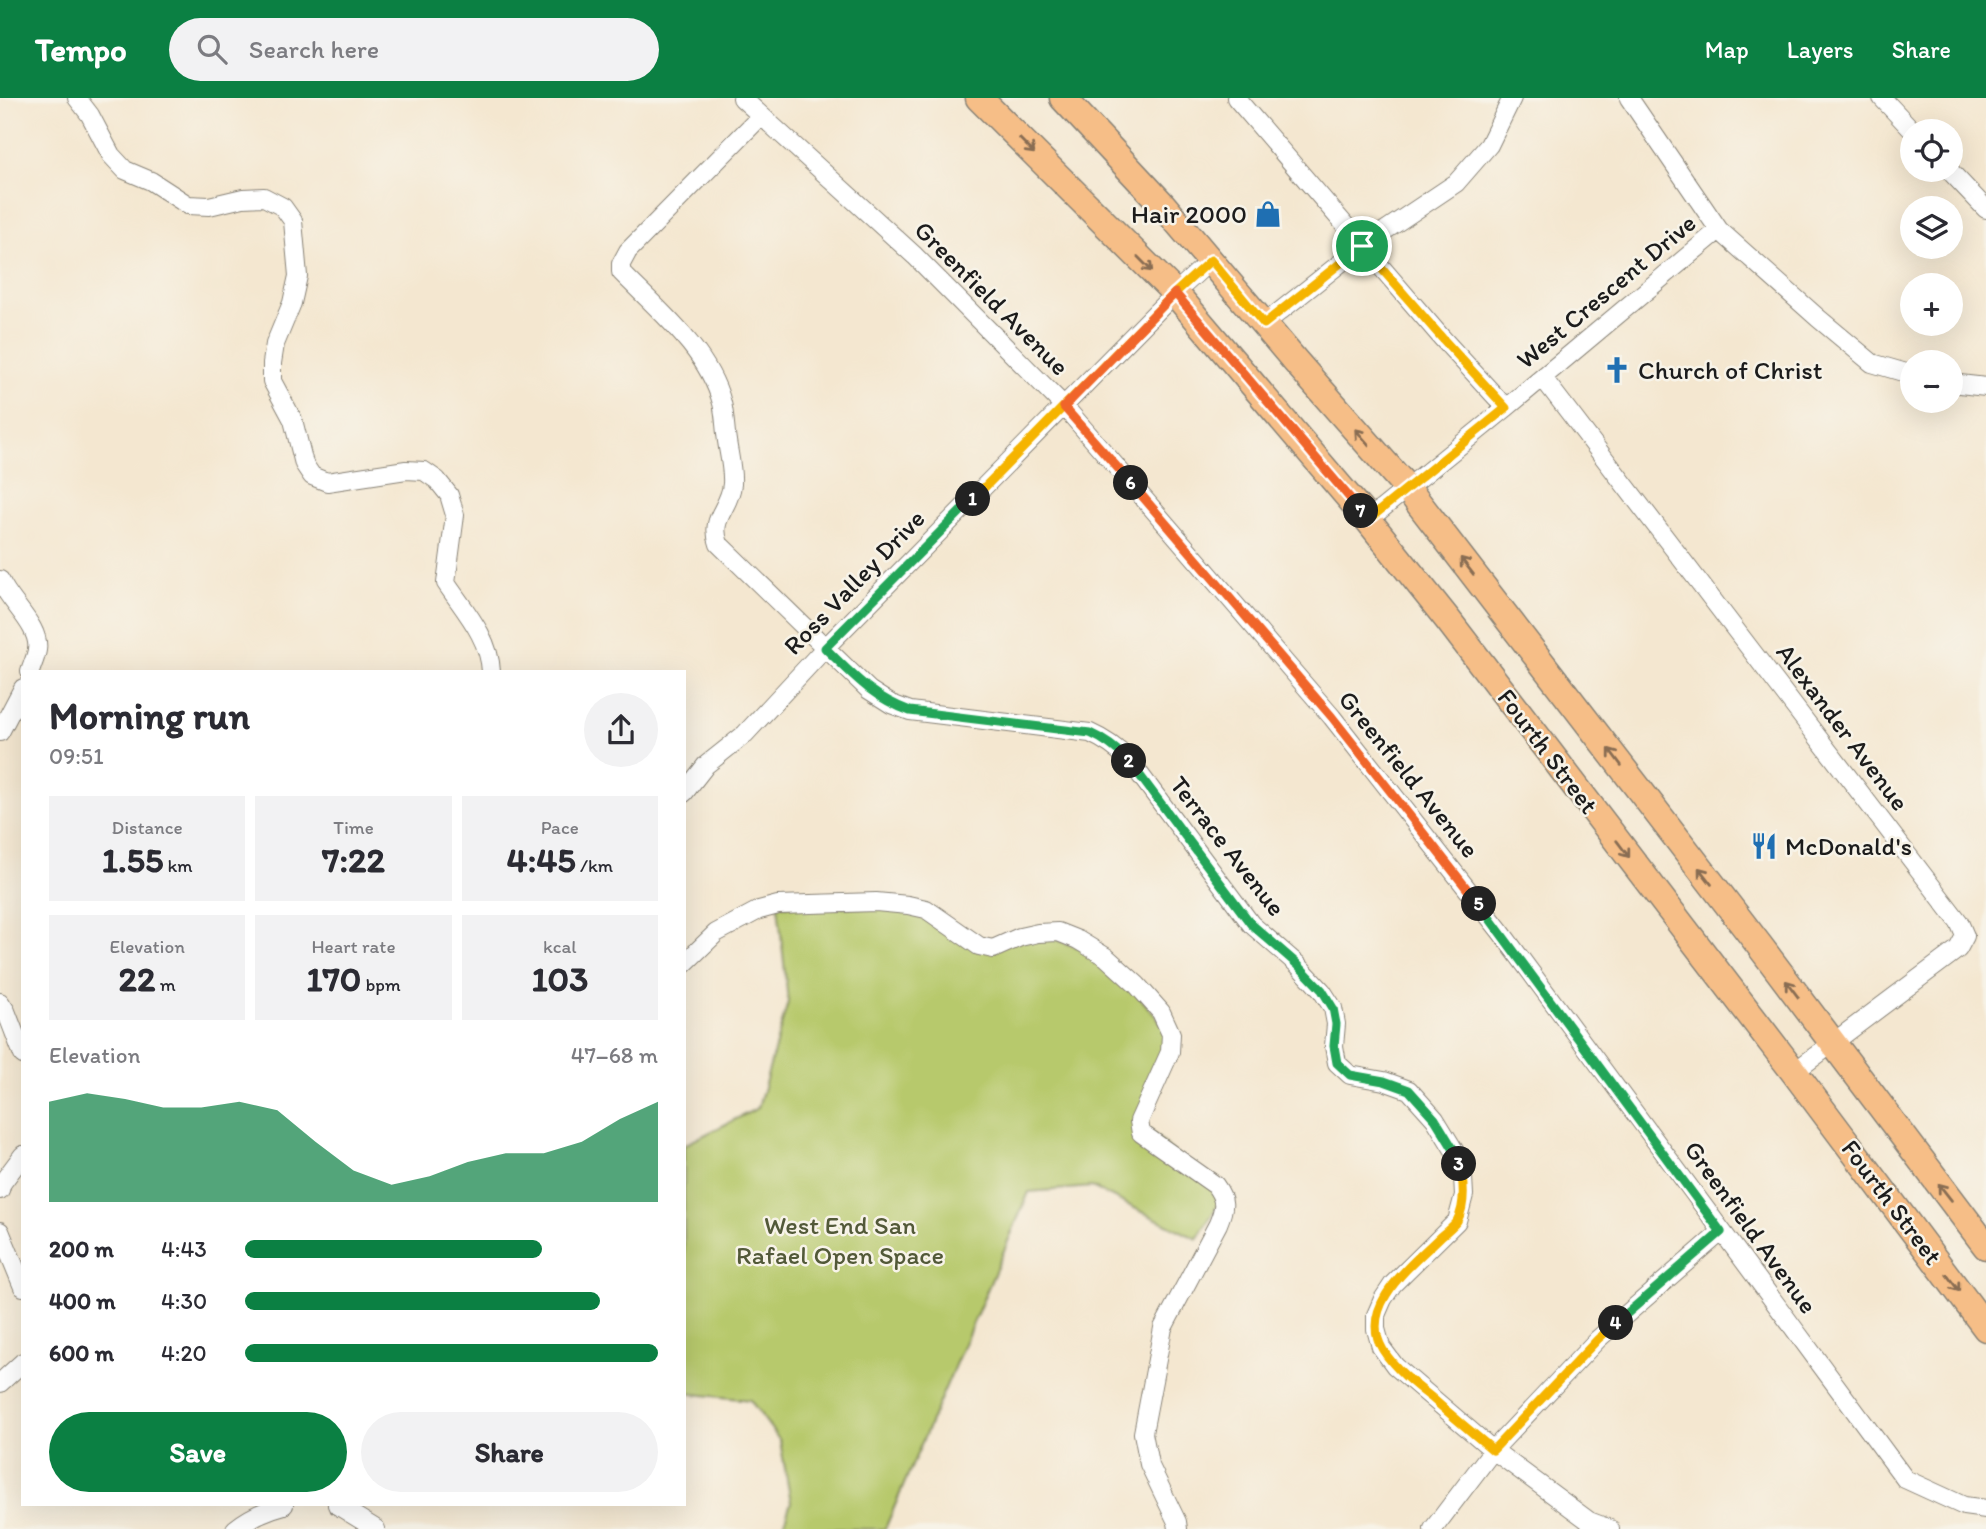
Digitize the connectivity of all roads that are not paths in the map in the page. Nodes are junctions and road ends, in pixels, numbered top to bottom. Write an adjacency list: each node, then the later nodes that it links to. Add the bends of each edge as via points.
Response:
1 (77, 98): 29 (street, via 125,170 188,205 264,197 283,208 293,221 298,276 275,344 272,381 293,420 303,464 312,476 327,482 406,470 424,471 437,480 449,495 455,515 446,583 483,638)
2 (742, 98): 9 (street, Greenfield Avenue)
3 (978, 98): 16 (main road, Fourth Street, one-way to 16)
4 (1063, 98): 15 (main road, Fourth Street)
5 (1236, 98): 14 (street)
6 (1512, 98): 14 (street, via 1489,145 1456,183)
7 (1629, 98): 13 (street)
8 (1882, 98): 10 (street)
9 (761, 116): 22 (street, Greenfield Avenue, via 915,256); 27 (street, Terrace Avenue, via 628,251 621,272 687,339 721,402 732,481 715,532 719,544)
10 (1902, 119)
11 (1961, 182): 12 (street)
12 (1986, 209)
13 (1719, 230): 18 (street, West Crescent Drive, via 1872,363); 19 (street, West Crescent Drive)
14 (1362, 246): 17 (street); 23 (street)
15 (1211, 260): 16 (street, Ross Valley Drive); 17 (main road, Fourth Street)
16 (1175, 293): 22 (street, Ross Valley Drive); 25 (main road, Fourth Street)
17 (1264, 324): 24 (main road, Fourth Street, one-way to 17)
18 (1900, 371)
19 (1543, 377): 23 (street, West Crescent Drive); 35 (street, Alexander Avenue, via 1959,922 1965,936 1958,949)
20 (1963, 384): 21 (street)
21 (1986, 387)
22 (1064, 407): 27 (street, Ross Valley Drive); 41 (street, Greenfield Avenue, via 1332,717 1501,932)
23 (1506, 408): 24 (street, West Crescent Drive)
24 (1407, 488): 25 (street, West Crescent Drive); 35 (main road, Fourth Street, one-way to 24)
25 (1368, 520): 37 (main road, Fourth Street, one-way to 37)
26 (0, 580): 28 (street, via 35,632 38,648)
27 (825, 648): 32 (street, Ross Valley Drive); 47 (street, Terrace Avenue, via 869,690 910,711 1090,733 1118,749 1251,924 1322,990 1333,1008 1337,1063 1350,1075 1409,1090 1429,1111 1457,1155 1464,1195 1457,1221 1383,1299 1376,1329 1381,1347 1395,1366)
28 (31, 670)
29 (491, 670)
30 (21, 692): 31 (street)
31 (0, 732)
32 (686, 790)
33 (686, 962): 53 (street, via 716,933 759,910 778,905 876,902 926,909 979,946 993,949 1020,937 1058,932 1106,957 1138,985 1161,1012 1171,1034 1170,1052 1139,1121 1141,1133 1215,1185 1223,1197 1219,1224 1163,1328 1143,1433 1149,1464)
34 (0, 1002): 36 (street)
35 (1833, 1044): 37 (street, Alexander Avenue); 42 (main road, Fourth Street, one-way to 35)
36 (21, 1050)
37 (1794, 1072): 44 (main road, Fourth Street, one-way to 44)
38 (21, 1158): 39 (street)
39 (0, 1190)
40 (0, 1231): 43 (street)
41 (1721, 1232): 47 (street, via 1598,1339); 50 (street, Greenfield Avenue, via 1905,1479 1964,1506)
42 (1986, 1246)
43 (21, 1282)
44 (1986, 1328)
45 (21, 1364): 46 (street)
46 (0, 1383)
47 (1493, 1450): 54 (street); 55 (street, Terrace Avenue, via 1588,1521)
48 (280, 1506): 51 (street)
49 (339, 1506): 52 (street)
50 (1986, 1509)
51 (235, 1529)
52 (376, 1529)
53 (1178, 1529)
54 (1433, 1529)
55 (1610, 1529)

